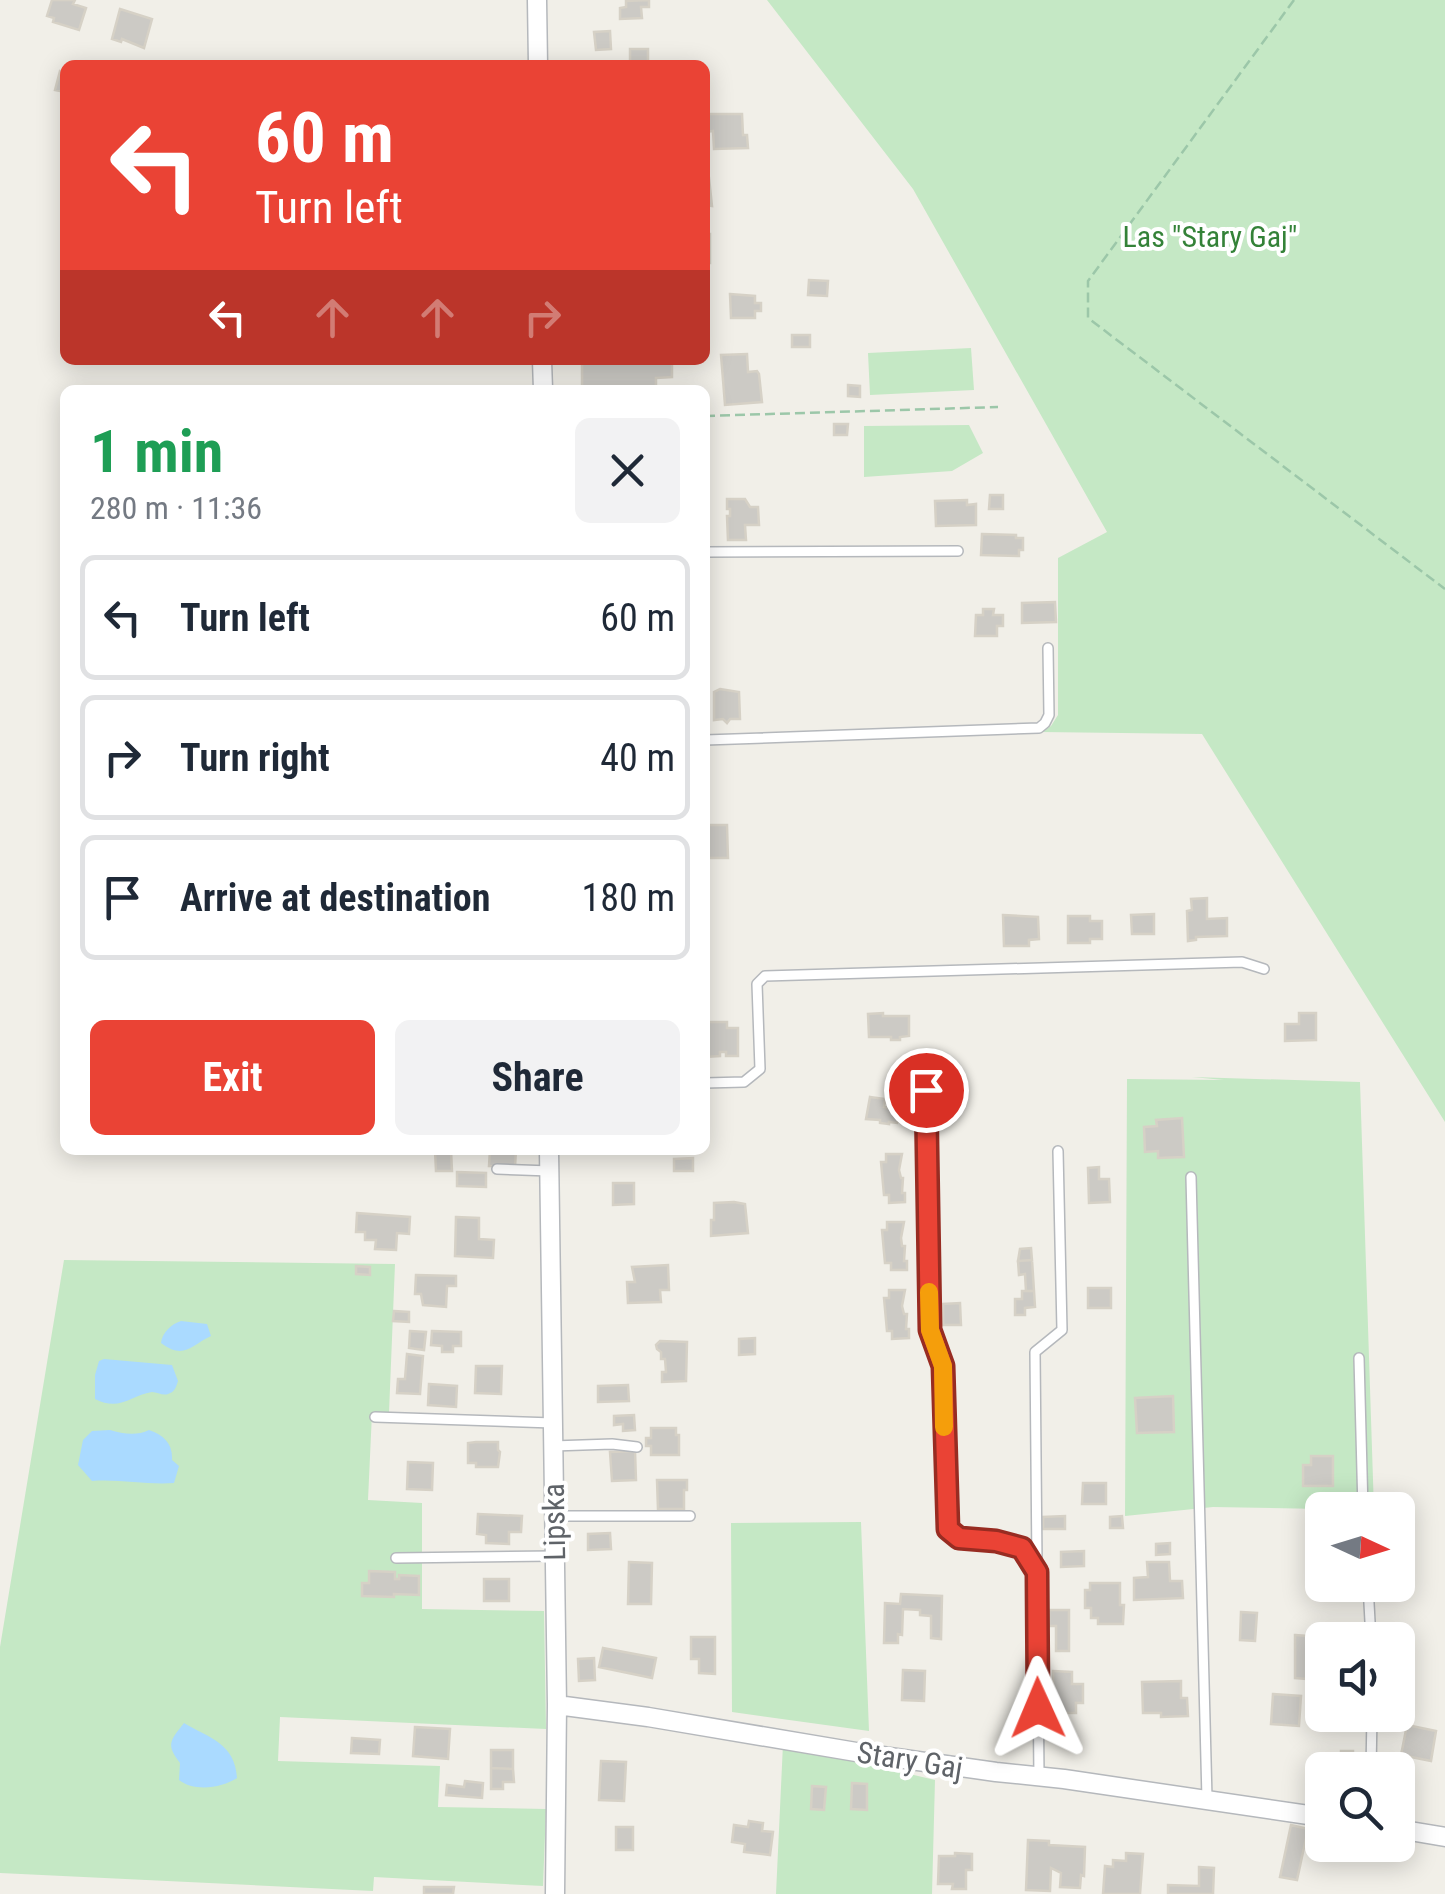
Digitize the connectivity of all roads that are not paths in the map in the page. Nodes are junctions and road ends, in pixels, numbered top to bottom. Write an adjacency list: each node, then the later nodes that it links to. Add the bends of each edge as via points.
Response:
1 (537, 0): 2 (street)
2 (538, 60)
3 (710, 552): 4 (lane)
4 (958, 552)
5 (1048, 648): 6 (lane, via 1049,715 1039,728)
6 (710, 740)
7 (1264, 969): 8 (lane, via 1242,962 765,976 757,984 760,1070 744,1082)
8 (710, 1083)
9 (926, 1090): 25 (lane, via 930,1330 943,1366 948,1529 959,1538 1022,1548)
10 (1058, 1151): 25 (lane, via 1062,1330 1034,1352)
11 (549, 1155): 13 (street, Lipska)
12 (497, 1170): 13 (lane)
13 (550, 1170): 17 (street, Lipska)
14 (1191, 1177): 28 (lane)
15 (1359, 1358): 20 (lane)
16 (374, 1416): 17 (lane)
17 (553, 1423): 18 (street, Lipska)
18 (553, 1446): 19 (lane); 21 (street, Lipska)
19 (637, 1447)
20 (1363, 1492)
21 (554, 1516): 22 (lane); 23 (street, Lipska)
22 (690, 1516)
23 (554, 1556): 24 (lane); 26 (street, Lipska)
24 (396, 1558)
25 (1037, 1572): 27 (lane)
26 (558, 1706): 27 (street, Stary Gaj); 32 (street, Lipska)
27 (1039, 1776): 28 (street, Stary Gaj)
28 (1206, 1799): 29 (street, Stary Gaj)
29 (1305, 1814)
30 (1415, 1832): 31 (street)
31 (1445, 1838)
32 (555, 1894)

